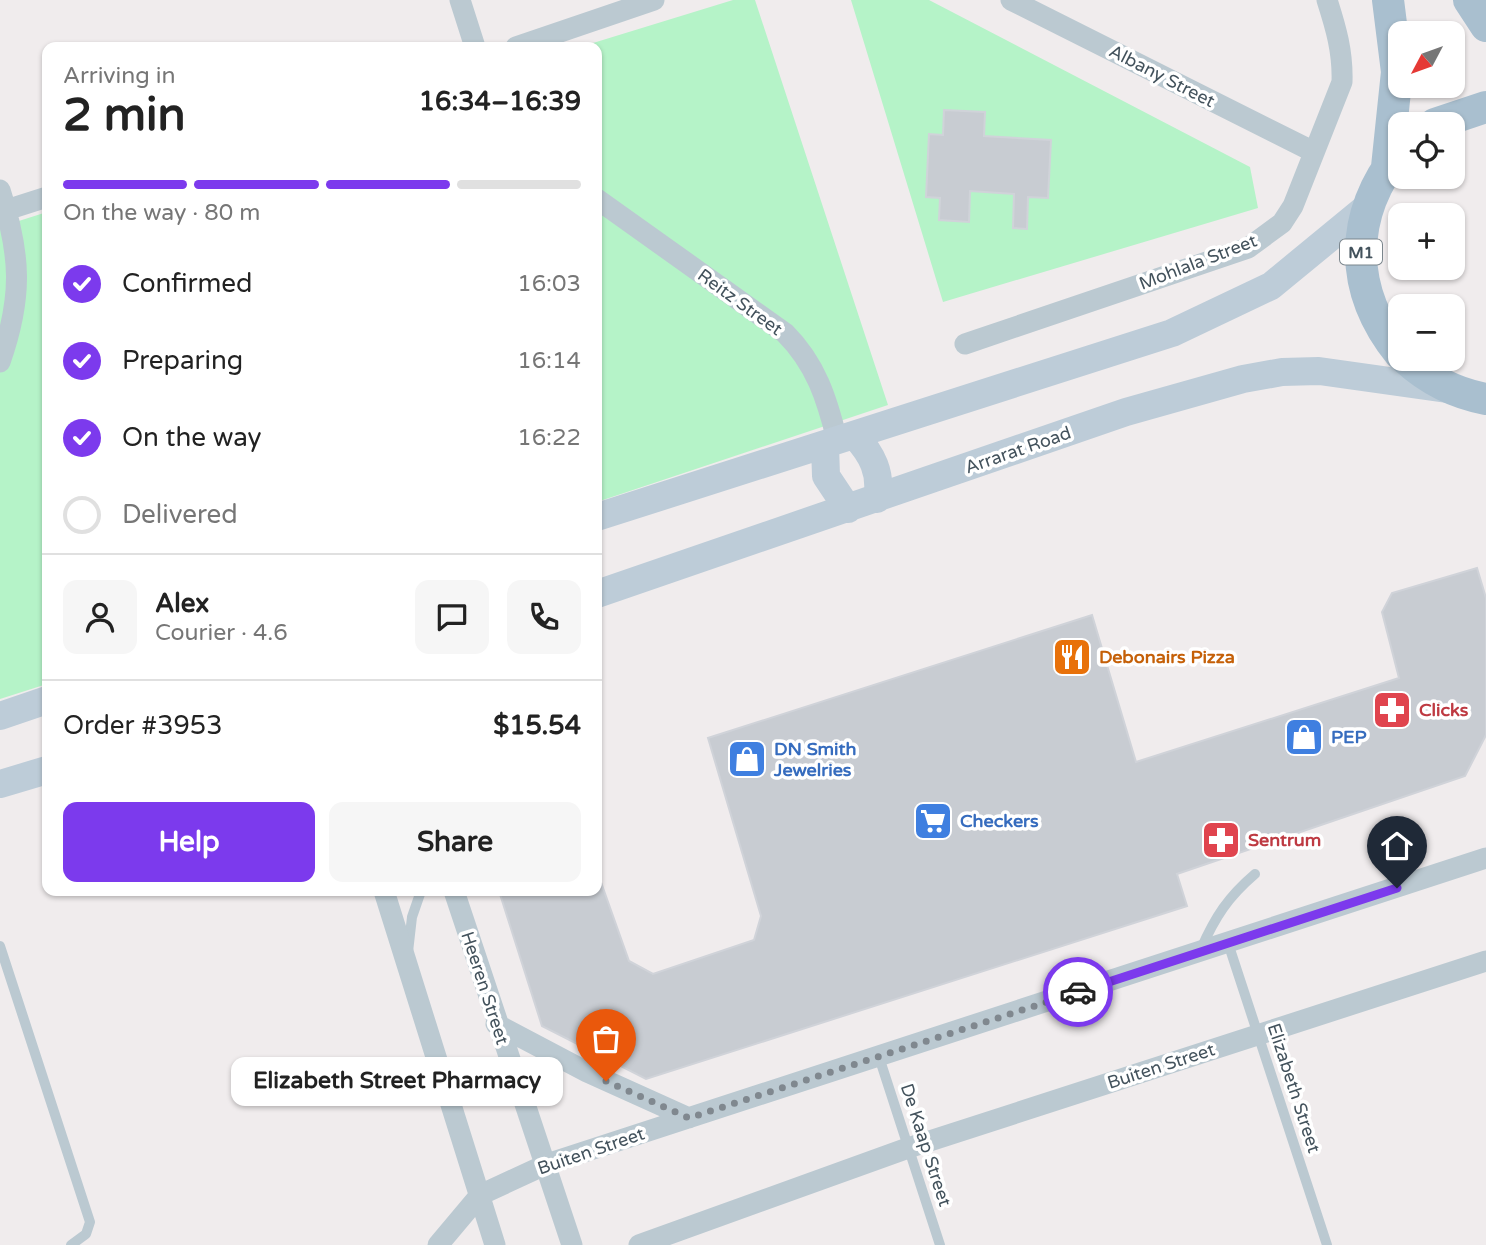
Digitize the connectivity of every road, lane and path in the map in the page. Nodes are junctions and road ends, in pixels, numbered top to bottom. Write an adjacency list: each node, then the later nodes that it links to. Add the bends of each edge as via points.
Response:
1 (460, 0): 8 (street)
2 (654, 0): 9 (street)
3 (1011, 0): 13 (street, Albany Street)
4 (1326, 0): 13 (street, Mohlala Street, via 1339,35 1342,82)
5 (1388, 0): 11 (main road, M1, via 1396,72)
6 (1469, 0): 7 (main road)
7 (1486, 26)
8 (473, 42)
9 (531, 42)
10 (1486, 107): 12 (main road)
11 (1395, 112)
12 (1465, 114)
13 (1314, 152): 20 (street, Mohlala Street, via 1282,223 1248,248)
14 (1388, 168): 18 (main road, M1)
15 (42, 198): 17 (street)
16 (602, 203): 24 (street, Reitz Street, via 792,340 809,359)
17 (2, 204): 21 (street, via 19,274 17,300)
18 (1367, 207): 19 (main road, M1, via 1361,269 1368,299); 24 (street, via 1271,286 1172,333)
19 (1388, 338)
20 (965, 344)
21 (0, 362)
22 (1420, 371): 23 (main road)
23 (1473, 401): 25 (street, Arrarat Road, via 1319,371 1282,372 1126,412)
24 (839, 440): 25 (street, via 875,465 880,485); 26 (street, via 826,476); 27 (street)
25 (877, 499): 26 (street, Arrarat Road)
26 (848, 509): 28 (street, Arrarat Road)
27 (602, 515)
28 (602, 592)
29 (42, 702): 30 (street)
30 (0, 716)
31 (42, 771): 32 (street)
32 (0, 784)
33 (1486, 858): 38 (street, Buiten Street)
34 (1255, 874): 40 (lane, via 1215,915)
35 (386, 896): 42 (street)
36 (419, 896): 42 (lane)
37 (456, 896): 43 (street, Heeren Street)
38 (1228, 943): 40 (street, Buiten Street); 44 (lane, Elizabeth Street)
39 (0, 946): 50 (lane, via 90,1222 86,1234)
40 (1200, 952): 45 (street, Buiten Street)
41 (1486, 961): 44 (street, Buiten Street)
42 (407, 965): 49 (street)
43 (496, 1024): 46 (street); 48 (street, Heeren Street)
44 (1259, 1035): 47 (street, Buiten Street); 56 (lane, Elizabeth Street)
45 (878, 1057): 46 (street, Buiten Street); 47 (lane, De Kaap Street)
46 (689, 1118): 48 (street, Buiten Street)
47 (908, 1147): 54 (street, Buiten Street); 55 (lane, De Kaap Street)
48 (547, 1164): 49 (street, Buiten Street); 53 (street, Heeren Street)
49 (480, 1195): 51 (street, Buiten Street); 52 (street)
50 (72, 1245)
51 (438, 1245)
52 (495, 1245)
53 (572, 1245)
54 (639, 1245)
55 (940, 1245)
56 (1327, 1245)

